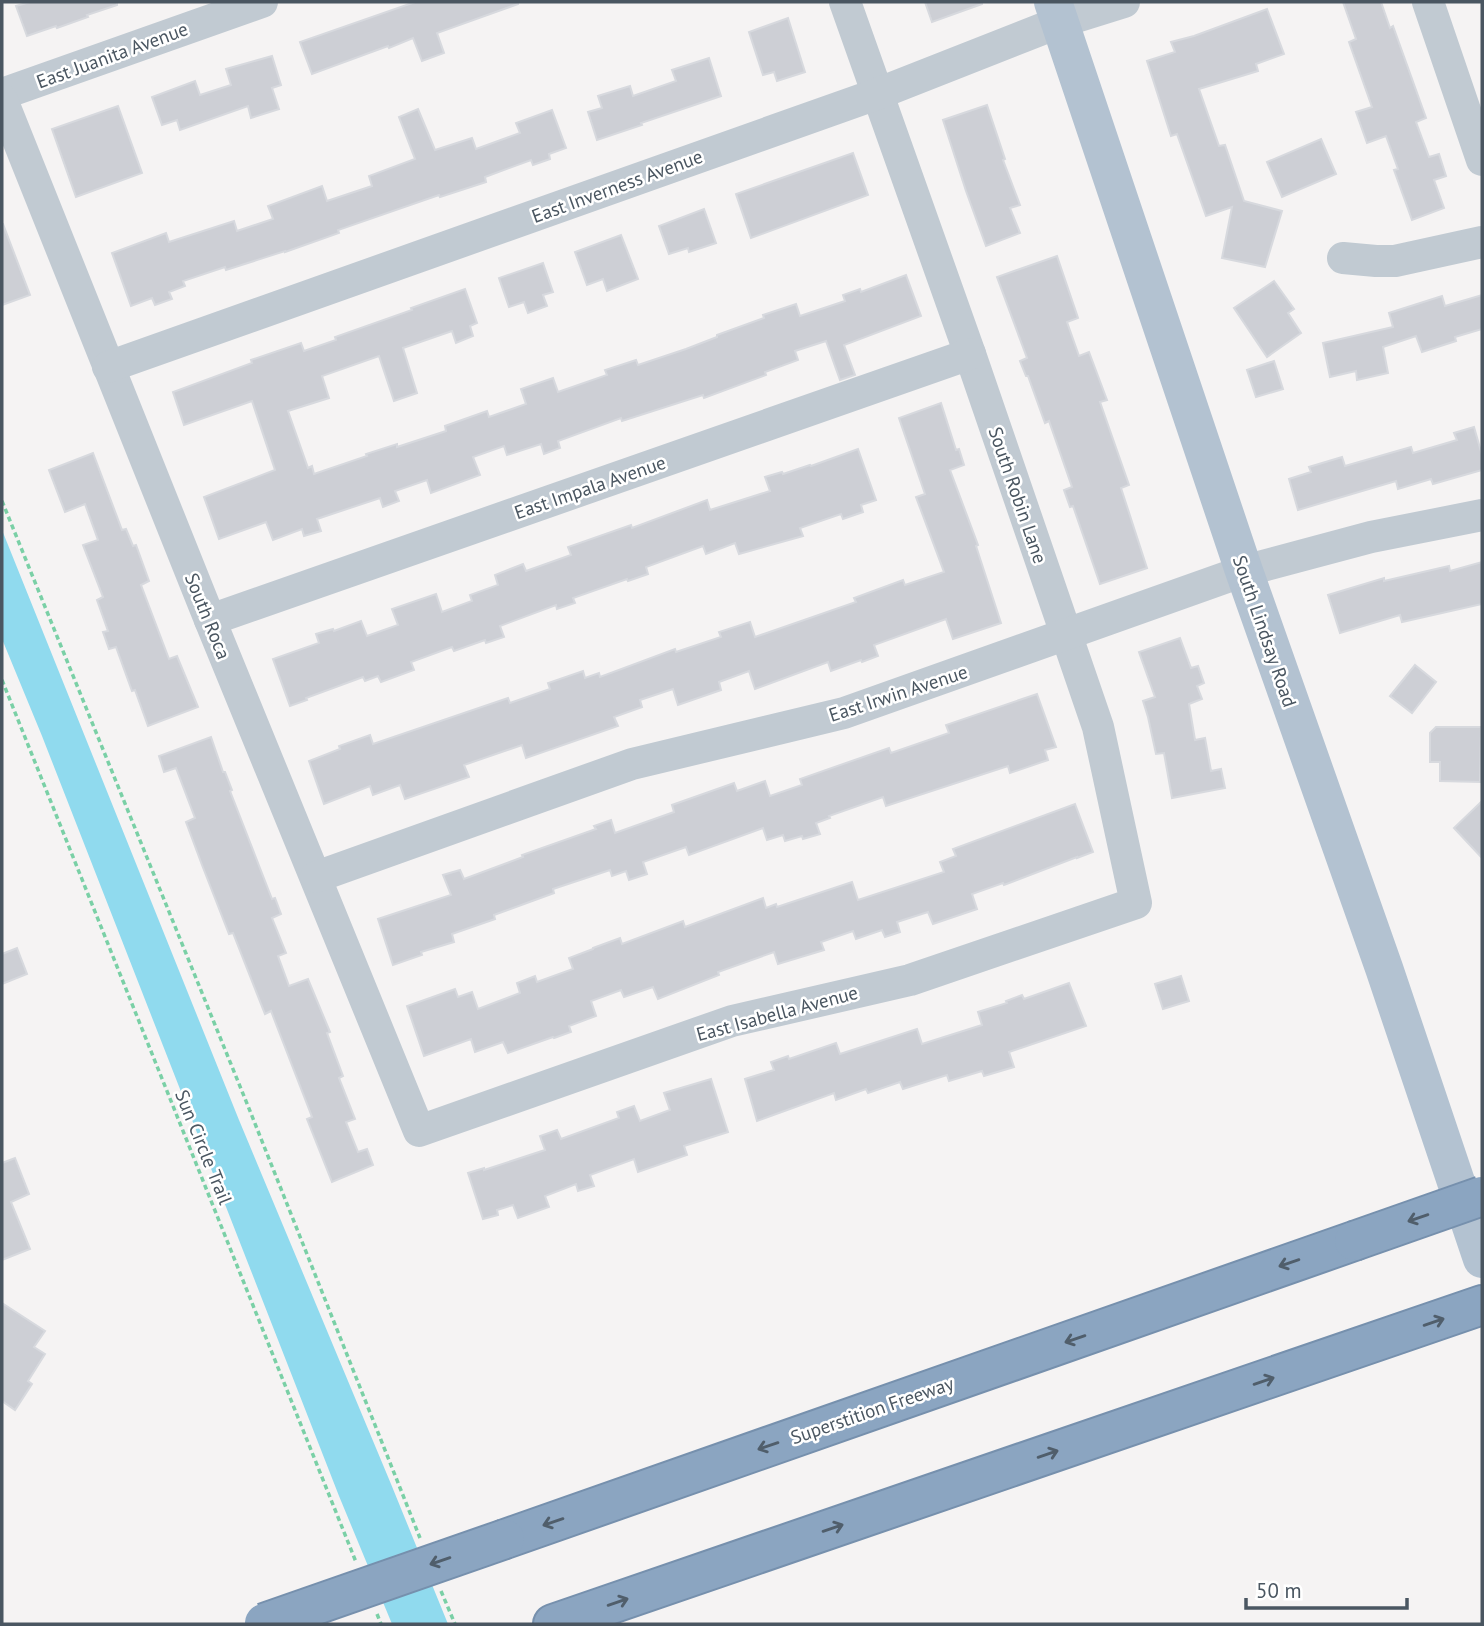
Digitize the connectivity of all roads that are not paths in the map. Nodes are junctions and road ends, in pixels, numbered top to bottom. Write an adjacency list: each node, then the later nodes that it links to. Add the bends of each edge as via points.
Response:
1 (262, 2): 6 (street, East Juanita Avenue)
2 (845, 2): 7 (street, South Robin Lane)
3 (1124, 2): 5 (street, East Inverness Avenue)
4 (1428, 2): 9 (street)
5 (1056, 12): 7 (street, East Inverness Avenue); 15 (main road, South Lindsay Road)
6 (2, 94)
7 (877, 94): 12 (street, South Robin Lane); 13 (street, East Inverness Avenue)
8 (2, 100): 13 (street, South Roca)
9 (1482, 160)
10 (1482, 242): 11 (street, via 1395,261)
11 (1343, 258)
12 (970, 355): 16 (street, East Impala Avenue); 17 (street, South Robin Lane)
13 (108, 367): 16 (street, South Roca)
14 (1482, 515): 15 (street, East Irwin Avenue, via 1371,537)
15 (1244, 572): 17 (street, East Irwin Avenue); 22 (main road, South Lindsay Road)
16 (210, 620): 18 (street, South Roca)
17 (1067, 635): 18 (street, East Irwin Avenue, via 844,713 632,764); 19 (street, South Robin Lane, via 1097,727)
18 (316, 877): 20 (street, South Roca)
19 (1136, 902): 20 (street, East Isabella Avenue, via 910,980 732,1021)
20 (419, 1131)
21 (1482, 1196): 24 (highway, Superstition Freeway, one-way to 24, bridge)
22 (1482, 1259)
23 (1482, 1305): 25 (highway, one-way to 23)
24 (262, 1624)
25 (554, 1624)

